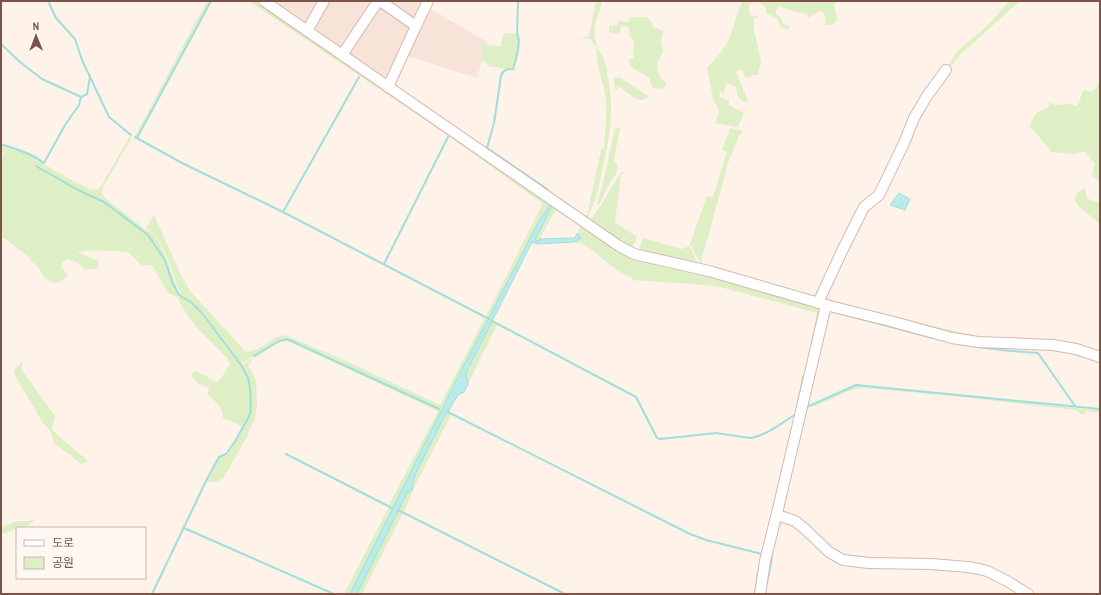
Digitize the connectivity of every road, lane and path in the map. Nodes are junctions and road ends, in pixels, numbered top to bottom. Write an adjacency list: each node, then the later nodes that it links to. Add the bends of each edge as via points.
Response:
1 (324, 1): 6 (street)
2 (379, 1): 5 (street); 7 (street)
3 (428, 1): 5 (street)
4 (268, 2): 6 (street)
5 (416, 26): 9 (street)
6 (307, 31): 7 (street)
7 (342, 55): 9 (street)
8 (946, 70): 10 (street, via 914,118 879,195 864,207 842,251)
9 (388, 86): 10 (street, via 624,249 634,254 709,271)
10 (822, 304): 11 (street, via 952,338 978,342 1053,345); 12 (street)
11 (1100, 357)
12 (777, 515): 13 (street, via 765,561); 14 (street, via 795,522 829,552 843,560 979,569 1002,578)
13 (760, 594)
14 (1028, 594)

